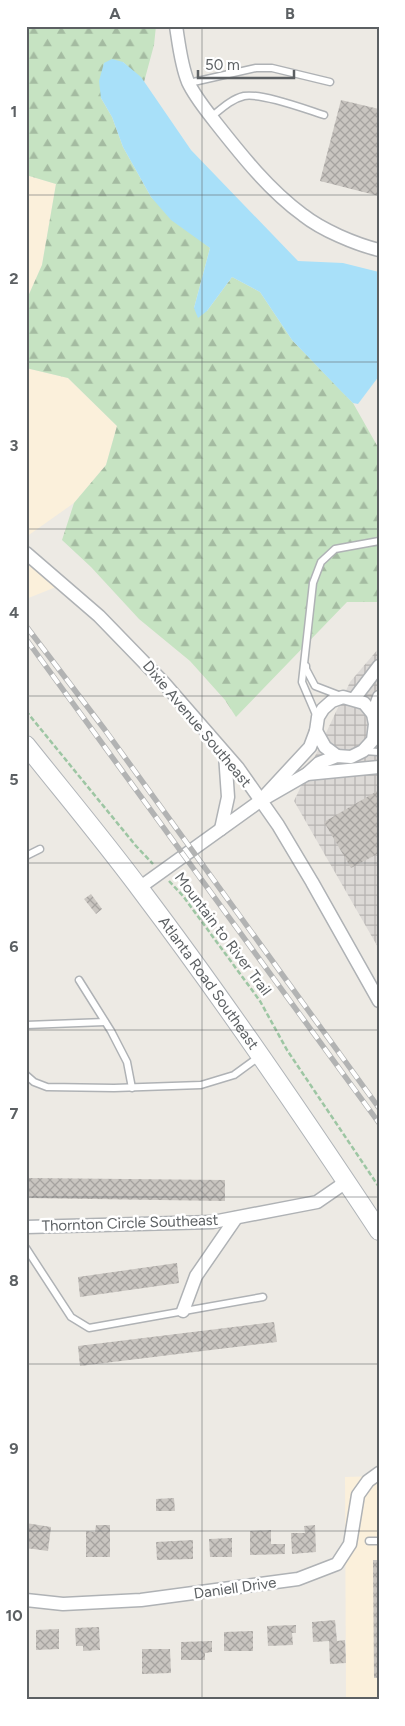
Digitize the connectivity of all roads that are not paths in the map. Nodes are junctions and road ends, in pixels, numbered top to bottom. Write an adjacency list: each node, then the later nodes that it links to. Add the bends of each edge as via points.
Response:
1 (176, 26): 3 (street)
2 (330, 82): 3 (lane, via 272,68 256,68)
3 (188, 83): 5 (street)
4 (324, 115): 5 (lane, via 265,98 245,96 227,104)
5 (211, 117): 6 (street, via 269,185 303,216 358,245)
6 (379, 250)
7 (379, 540): 9 (lane, via 335,549 321,562)
8 (26, 553): 19 (street, Dixie Avenue Southeast, via 99,616 164,683)
9 (313, 583): 11 (lane, via 306,669 315,686); 13 (lane, via 302,682)
10 (379, 666): 11 (street)
11 (349, 698): 13 (street, via 332,701); 14 (street, via 364,703)
12 (379, 698): 14 (street)
13 (318, 717): 15 (street)
14 (376, 722): 17 (street, via 373,740)
15 (316, 731): 20 (street, via 325,747); 23 (street, via 310,747)
16 (26, 745): 27 (main road, Atlanta Road Southeast)
17 (363, 751): 18 (lane); 20 (street, via 351,757)
18 (379, 752)
19 (225, 754): 23 (street, Dixie Avenue Southeast); 24 (street, via 228,797)
20 (338, 756): 22 (street, via 319,763)
21 (379, 767): 22 (street)
22 (307, 774): 23 (street)
23 (260, 801): 24 (street); 29 (street, Dixie Avenue Southeast, via 312,882)
24 (221, 829): 27 (street)
25 (40, 850): 26 (lane)
26 (26, 856)
27 (139, 888): 32 (main road, Atlanta Road Southeast)
28 (78, 980): 30 (lane)
29 (379, 1001)
30 (105, 1022): 31 (lane); 34 (lane, via 127,1062)
31 (26, 1025)
32 (261, 1055): 34 (lane, via 234,1075 217,1082); 35 (main road, Atlanta Road Southeast)
33 (26, 1075): 34 (lane, via 47,1087)
34 (132, 1088)
35 (346, 1182): 36 (street, Thornton Circle Southeast, via 318,1202); 38 (main road, Atlanta Road Southeast)
36 (236, 1218): 37 (street, Thornton Circle Southeast, via 213,1222); 41 (street, via 196,1276)
37 (26, 1227)
38 (379, 1230)
39 (26, 1248): 41 (lane, via 71,1317 88,1328)
40 (263, 1297): 41 (lane)
41 (183, 1311)
42 (379, 1473): 45 (street, Daniell Drive, via 358,1495 350,1544 337,1564 298,1579 141,1600 63,1604)
43 (369, 1541): 44 (lane)
44 (379, 1541)
45 (26, 1600)

